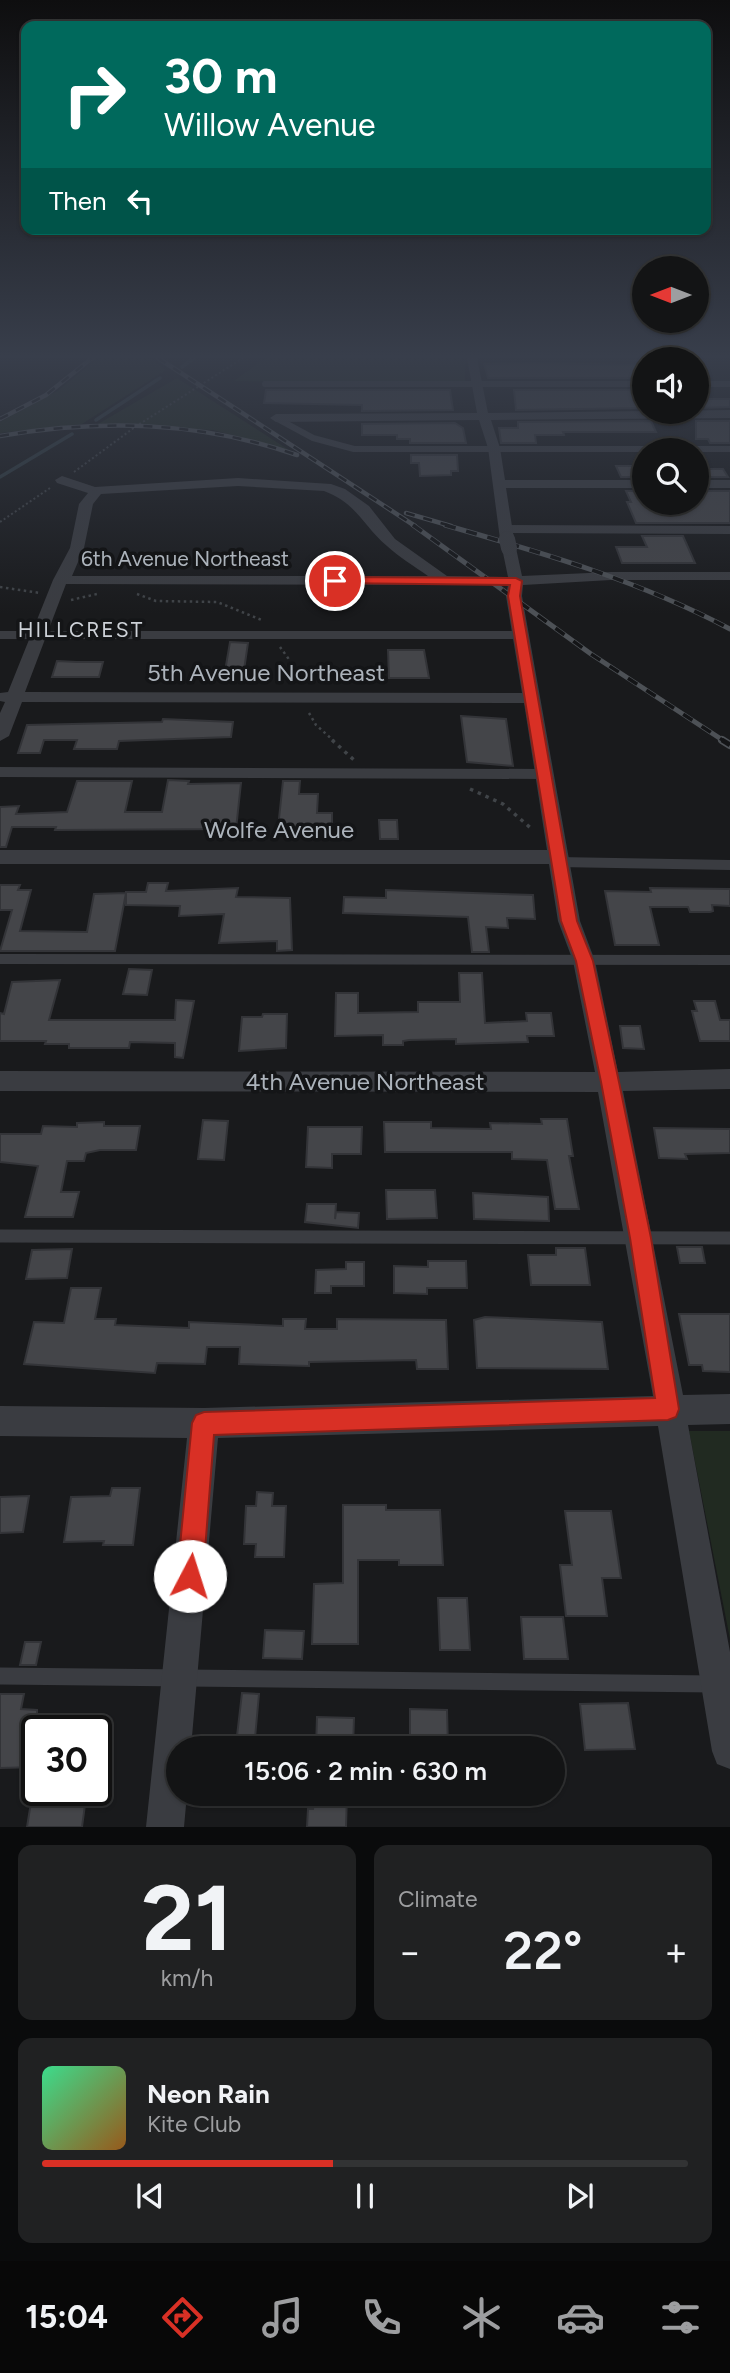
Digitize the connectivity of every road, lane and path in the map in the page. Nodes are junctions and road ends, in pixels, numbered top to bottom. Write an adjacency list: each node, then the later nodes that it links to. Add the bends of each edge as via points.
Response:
1 (112, 443): 6 (path)
2 (331, 443): 4 (lane, via 343,448)
3 (492, 443): 4 (street)
4 (494, 448): 5 (lane); 7 (street)
5 (730, 449)
6 (62, 480): 11 (street); 12 (path)
7 (499, 484): 8 (street); 14 (street)
8 (632, 484)
9 (709, 484): 10 (street)
10 (730, 484)
11 (95, 491): 16 (street, via 86,503 77,548); 17 (street, via 238,482 326,487 358,504 390,542)
12 (0, 522)
13 (730, 530): 14 (lane)
14 (507, 539): 18 (street)
15 (730, 576): 18 (street, 6th Avenue Northeast)
16 (62, 580): 17 (street, 6th Avenue Northeast); 20 (street)
17 (444, 581): 18 (street, 6th Avenue Northeast)
18 (516, 581): 21 (street)
19 (0, 635): 20 (lane)
20 (40, 635): 21 (lane); 22 (street)
21 (520, 635): 23 (street)
22 (8, 697): 23 (street, 5th Avenue Northeast); 24 (street)
23 (531, 698): 27 (street)
24 (0, 736)
25 (0, 772): 26 (lane)
26 (434, 774): 27 (lane); 29 (path, via 503,804 524,820)
27 (542, 774): 29 (street)
28 (0, 856): 29 (street, Wolfe Avenue)
29 (557, 858): 30 (lane); 33 (street, via 569,921)
30 (730, 865)
31 (0, 959): 33 (lane)
32 (730, 960): 33 (lane)
33 (584, 961): 36 (street)
34 (730, 1079): 36 (street, 4th Avenue Northeast)
35 (0, 1081): 36 (street, 4th Avenue Northeast)
36 (610, 1082): 38 (street)
37 (0, 1236): 38 (lane)
38 (640, 1238): 39 (lane); 40 (street)
39 (730, 1238)
40 (668, 1409): 41 (street); 43 (street); 46 (street)
41 (730, 1409)
42 (0, 1421): 43 (street)
43 (204, 1423): 45 (street)
44 (0, 1676): 45 (lane)
45 (181, 1678): 46 (lane); 48 (street)
46 (719, 1684): 47 (street)
47 (730, 1751)
48 (165, 1827)

